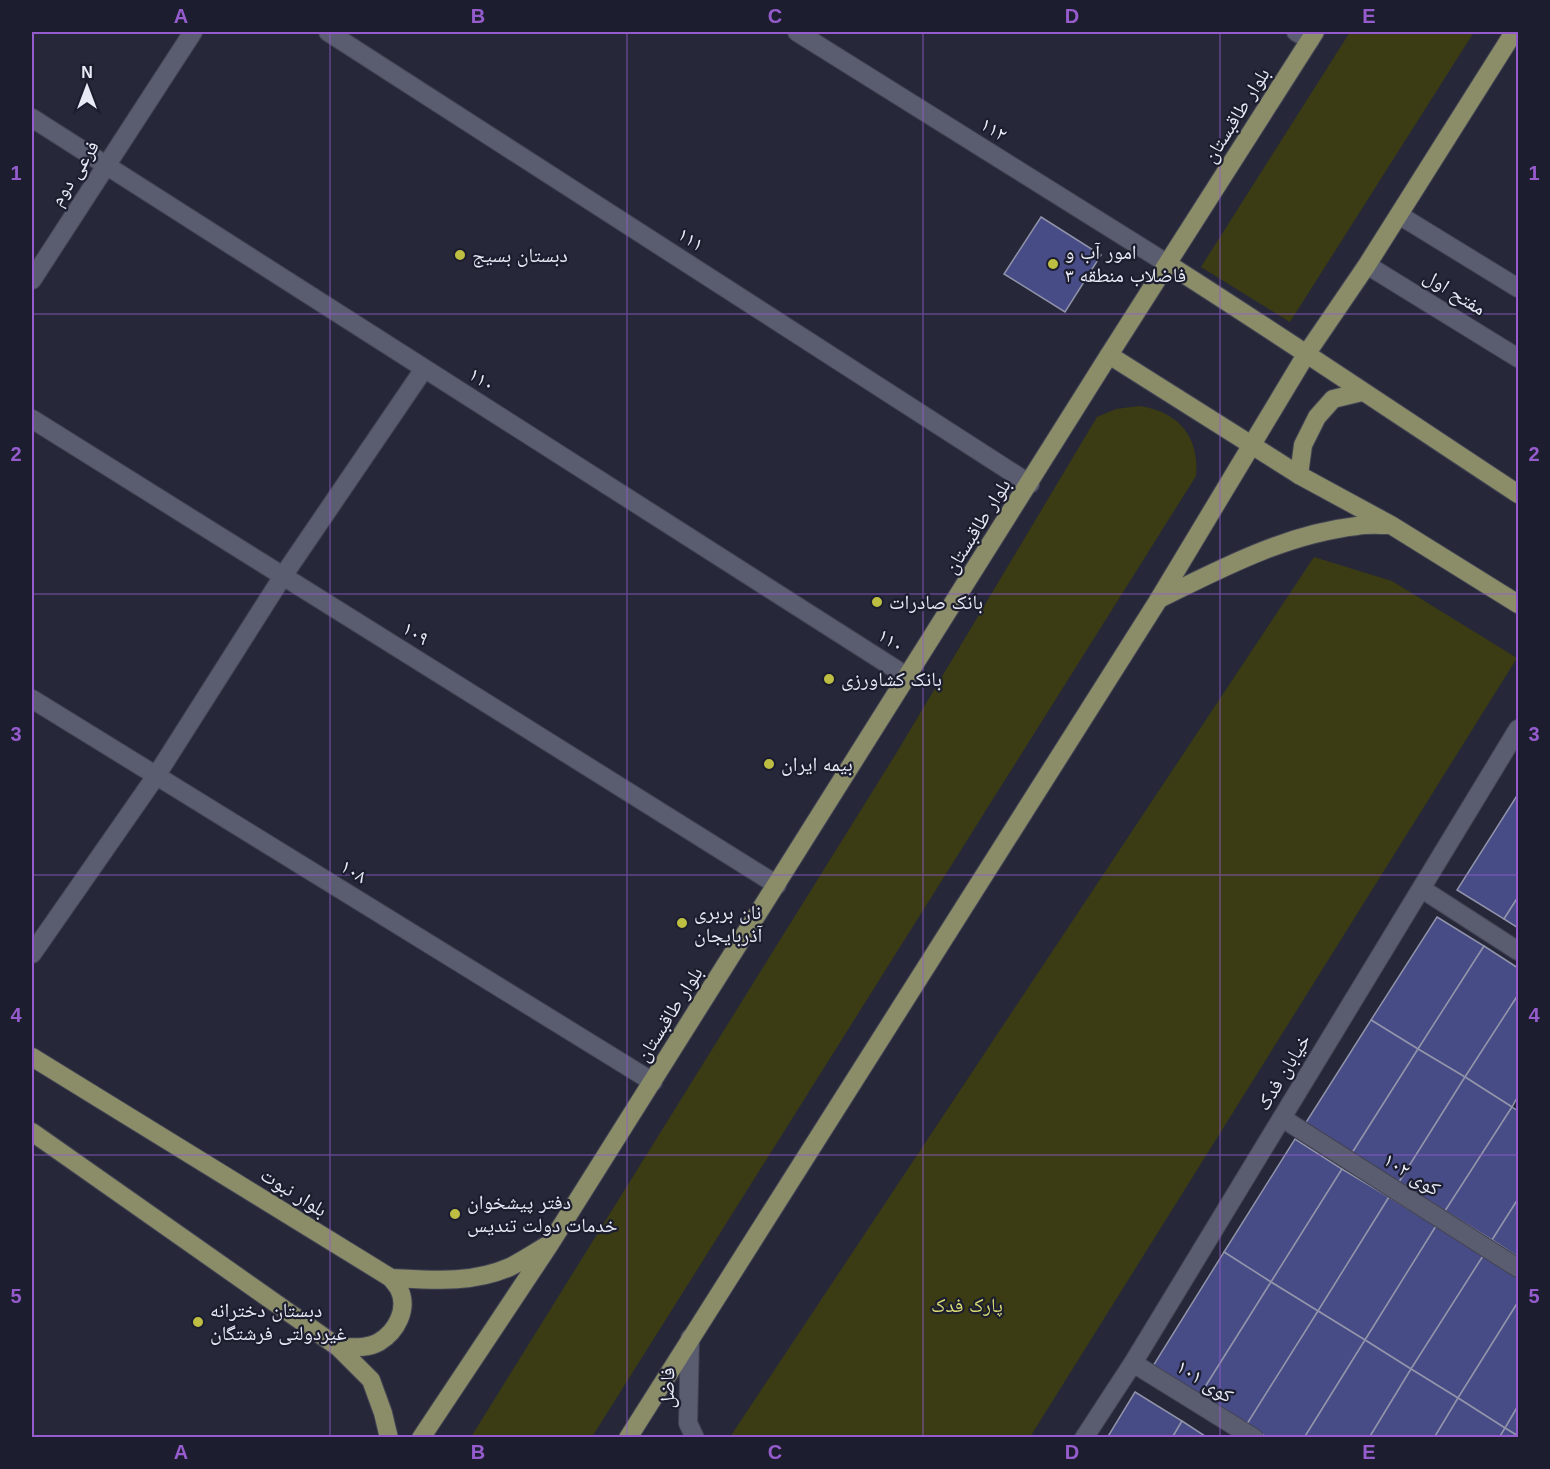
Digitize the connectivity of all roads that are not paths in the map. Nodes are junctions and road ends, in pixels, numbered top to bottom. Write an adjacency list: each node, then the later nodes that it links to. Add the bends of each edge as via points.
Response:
1 (193, 32): 7 (street, فرعی دوم)
2 (328, 32): 21 (street, ۱۱۱)
3 (797, 32): 9 (street, ۱۱۲)
4 (1514, 32): 8 (main road)
5 (1307, 34): 9 (main road, بلوار طاقبستان)
6 (32, 118): 7 (street, ۱۱۰)
7 (106, 165): 11 (street, فرعی دوم); 16 (street, ۱۱۰)
8 (1399, 215): 10 (main road); 12 (street, مفتح اول)
9 (1168, 264): 13 (main road); 14 (main road, بلوار طاقبستان)
10 (1367, 265): 13 (main road); 15 (street, مفتح اول)
11 (32, 280)
12 (1518, 288)
13 (1307, 353): 17 (main road); 19 (main road)
14 (1109, 355): 19 (main road); 21 (main road, بلوار طاقبستان)
15 (1518, 358)
16 (424, 369): 24 (street); 27 (street, ۱۱۰)
17 (1362, 392): 20 (main road, via 1333,399 1317,417 1303,445); 22 (main road)
18 (32, 419): 24 (street, ۱۰۹)
19 (1252, 446): 20 (main road); 25 (main road)
20 (1299, 475): 23 (main road)
21 (1030, 484): 27 (main road, بلوار طاقبستان)
22 (1518, 494)
23 (1391, 525): 25 (main road, via 1357,526 1280,544); 26 (main road)
24 (283, 576): 30 (street); 31 (street, ۱۰۹)
25 (1159, 599): 42 (main road)
26 (1518, 604)
27 (908, 677): 31 (main road, بلوار طاقبستان)
28 (32, 699): 30 (street, ۱۰۸)
29 (1518, 729): 32 (street, خیابان فدک)
30 (156, 776): 34 (street); 36 (street, ۱۰۸)
31 (777, 885): 36 (main road, بلوار طاقبستان)
32 (1422, 888): 33 (street); 37 (street, خیابان فدک)
33 (1518, 951)
34 (32, 954)
35 (32, 1057): 41 (main road, بلوار نبوت)
36 (653, 1082): 39 (main road, بلوار طاقبستان)
37 (1282, 1118): 40 (street, کوی ۱۰۲); 44 (street, خیابان فدک)
38 (32, 1132): 43 (main road)
39 (550, 1244): 41 (main road, بلوار نبوت, via 508,1267 472,1278); 46 (main road, بلوار طاقبستان)
40 (1518, 1268)
41 (391, 1278): 43 (main road, via 403,1303 393,1330 378,1343)
42 (690, 1338): 47 (main road); 48 (street, فاضل, via 688,1423)
43 (338, 1347): 45 (main road, via 370,1380)
44 (1133, 1363): 49 (street, خیابان فدک); 50 (street, کوی ۱۰۱)
45 (389, 1437)
46 (421, 1437)
47 (628, 1437)
48 (695, 1437)
49 (1084, 1437)
50 (1254, 1437)

